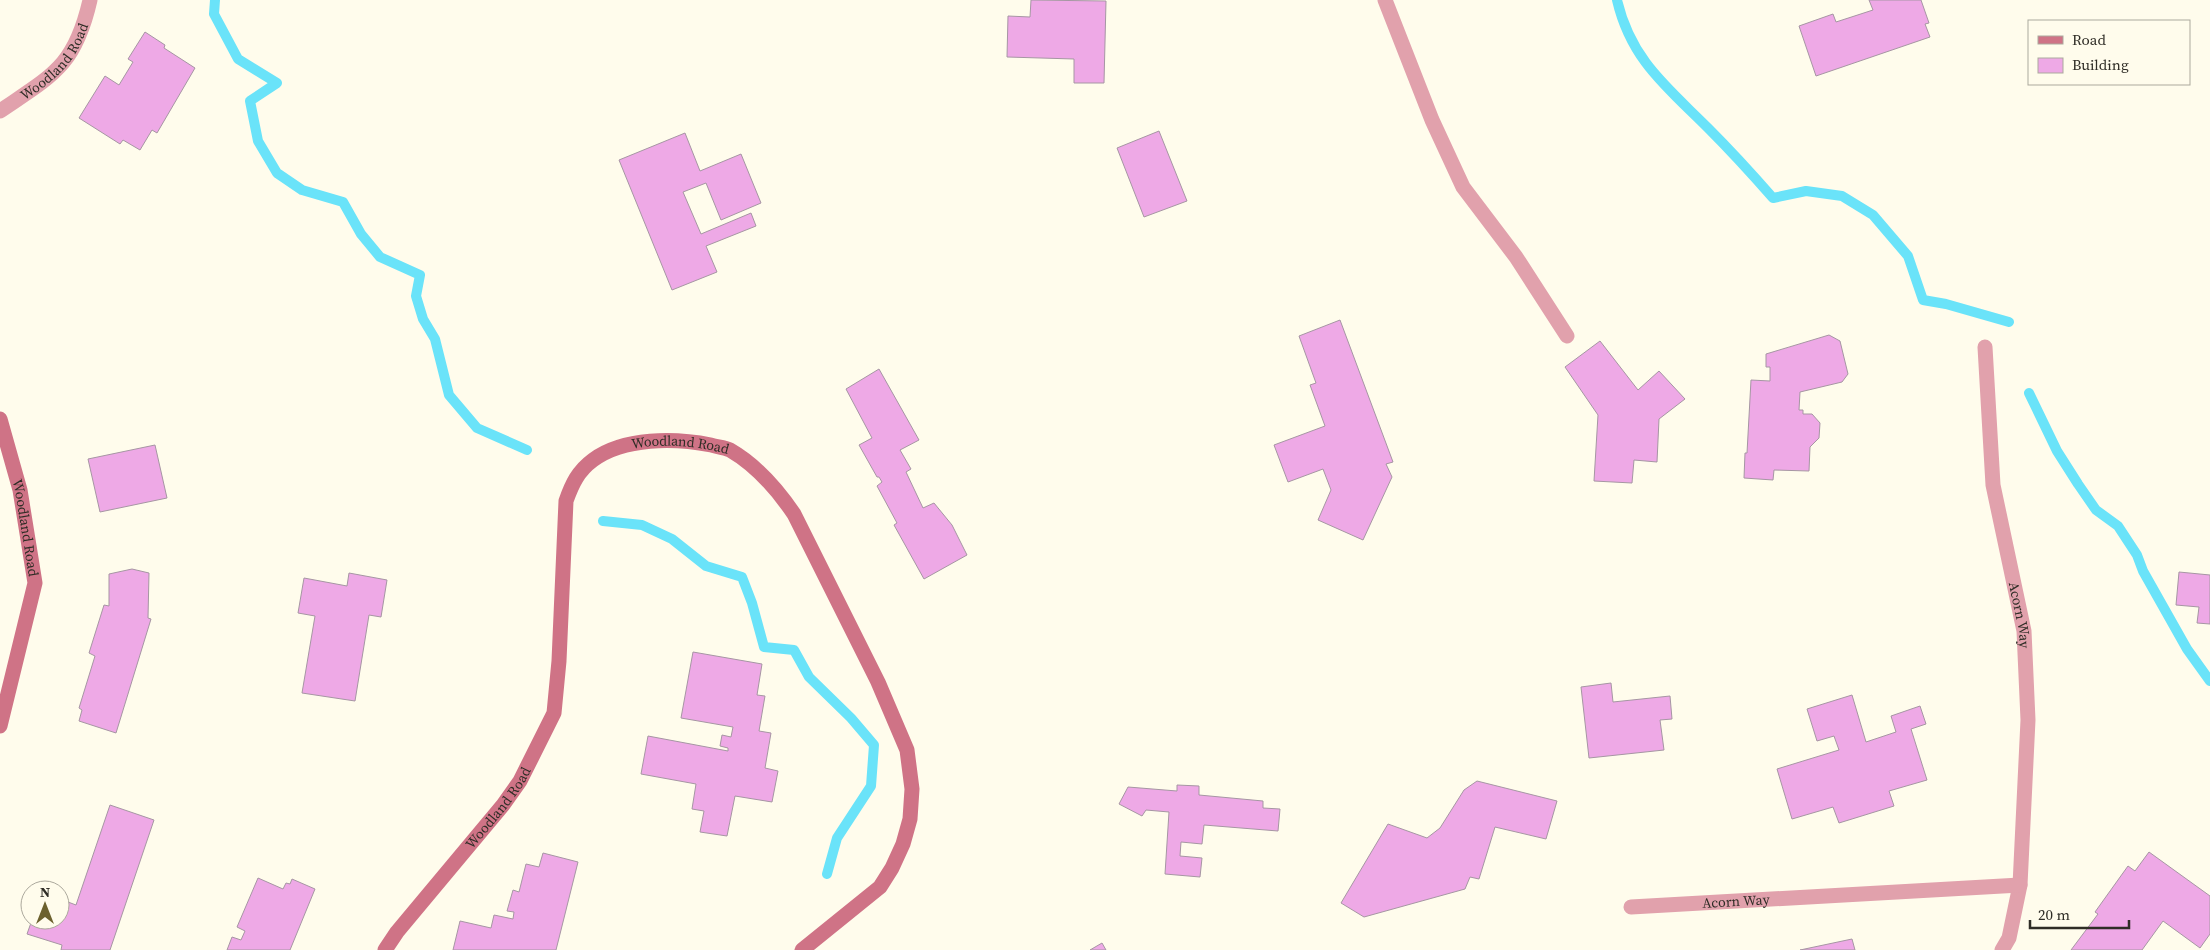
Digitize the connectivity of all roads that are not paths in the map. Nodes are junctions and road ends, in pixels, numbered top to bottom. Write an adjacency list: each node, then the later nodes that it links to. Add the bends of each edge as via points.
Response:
1 (90, 0): 3 (street, Woodland Road, via 83,29 70,56 51,76)
2 (1385, 0): 4 (street, via 1432,120 1463,187 1516,257)
3 (0, 111)
4 (1567, 336)
5 (1985, 347): 8 (street, Acorn Way, via 1993,485 2024,631 2028,720)
6 (0, 419): 7 (street, Woodland Road, via 20,490 34,582)
7 (0, 726)
8 (2020, 885): 9 (street, Acorn Way); 12 (street, Acorn Way, via 2009,938)
9 (1631, 907)
10 (385, 950): 11 (street, Woodland Road, via 396,932 503,805 520,781 554,713 566,501 576,476 593,460 613,450 648,441 681,441 728,448 749,463 794,514 878,682 906,750 912,788 910,819 892,868 880,887)
11 (802, 950)
12 (2002, 950)

